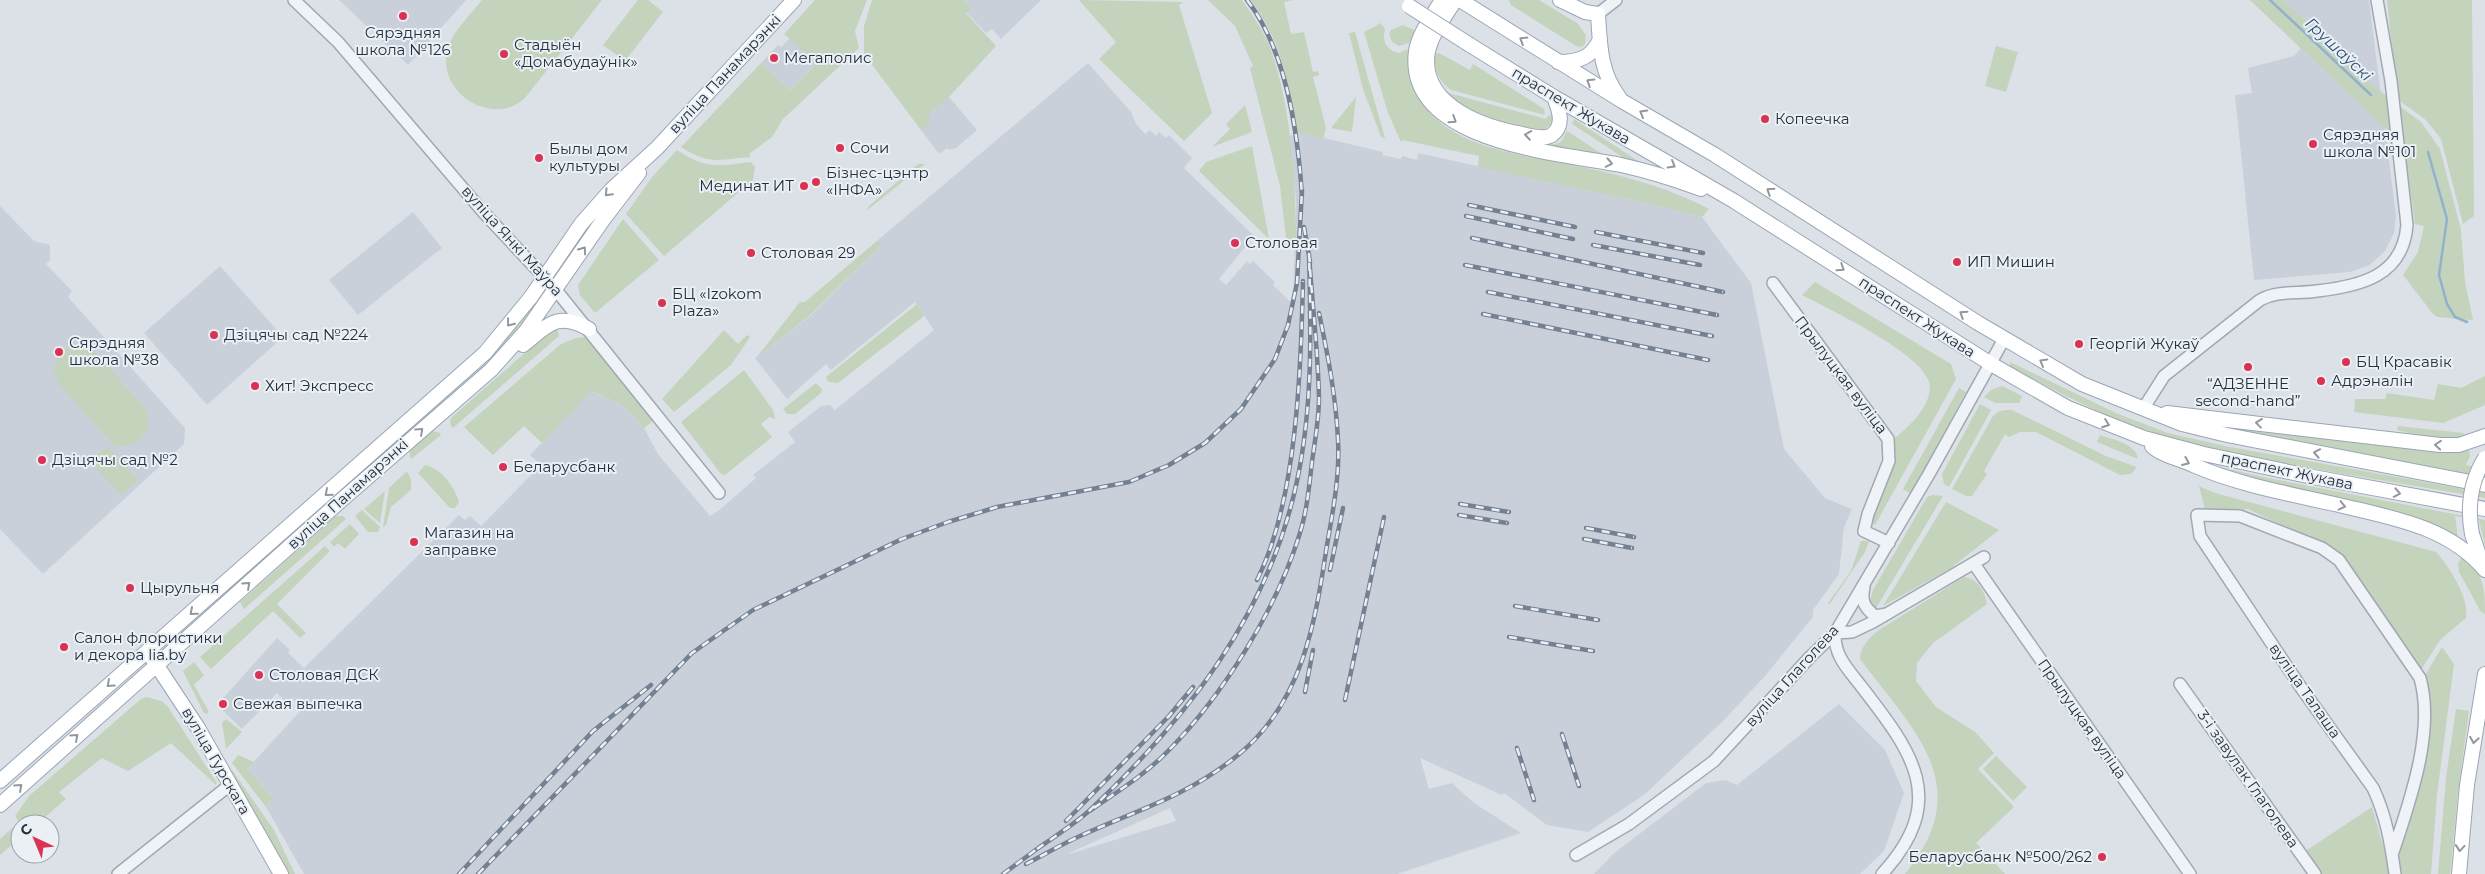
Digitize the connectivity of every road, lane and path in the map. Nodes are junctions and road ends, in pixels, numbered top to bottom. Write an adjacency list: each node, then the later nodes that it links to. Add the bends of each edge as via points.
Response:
1 (294, 0): 17 (street, вуліца Янкі Маўра, via 338,42)
2 (794, 0): 15 (main road, вуліца Панамарэнкі)
3 (1442, 0): 16 (main road, one-way to 16, via 1416,50 1417,72 1435,107 1450,119 1488,138 1660,174)
4 (1455, 0): 13 (main road, one-way to 4, via 1559,108 1559,126 1554,134 1542,137 1475,120 1444,99 1432,85 1427,61 1431,41)
5 (1460, 0): 12 (main road, праспект Жукава, one-way to 5)
6 (1560, 0): 10 (main road, via 1585,12)
7 (1616, 0): 10 (street)
8 (2377, 0): 24 (street, via 2391,81 2407,225 2406,241 2392,266 2370,280 2318,292 2274,294 2260,300 2164,376)
9 (1404, 3): 13 (main road, праспект Жукава, bridge)
10 (1598, 14): 11 (main road)
11 (1600, 38): 12 (main road, via 1594,50 1584,58); 14 (main road, via 1605,74)
12 (1558, 62): 14 (main road, праспект Жукава, one-way to 12)
13 (1554, 97): 16 (main road, праспект Жукава, one-way to 16)
14 (1622, 101): 21 (main road, праспект Жукава, one-way to 14)
15 (657, 148): 17 (main road, вуліца Панамарэнкі, one-way to 17, via 611,190 581,224); 19 (main road, вуліца Панамарэнкі, one-way to 15)
16 (1734, 201): 22 (main road, праспект Жукава, one-way to 22)
17 (544, 278): 19 (street, вуліца Янкі Маўра); 38 (main road, вуліца Панамарэнкі, one-way to 38, via 495,343 475,363)
18 (1773, 283): 31 (street, Прылуцкая вуліца, via 1888,439 1889,460 1864,531)
19 (556, 290): 20 (street, вуліца Янкі Маўра); 23 (main road, вуліца Панамарэнкі, via 526,331)
20 (589, 329): 23 (main road, via 574,320 557,321 546,326); 29 (street, вуліца Янкі Маўра)
21 (2004, 339): 22 (street, вуліца Глаголева); 24 (main road, праспект Жукава, one-way to 21, via 2082,384)
22 (1991, 364): 26 (main road, праспект Жукава, one-way to 26, via 2068,408); 31 (street, вуліца Глаголева)
23 (491, 370): 39 (main road, вуліца Панамарэнкі, one-way to 23)
24 (2145, 410): 25 (main road, one-way to 24, via 2459,445 2440,446); 28 (main road, праспект Жукава, one-way to 24, via 2227,435 2182,424)
25 (2485, 436)
26 (2144, 438): 30 (main road, праспект Жукава, one-way to 30, via 2308,476); 34 (main road, one-way to 34, via 2155,449 2240,483 2429,529 2470,554)
27 (2485, 458): 34 (main road, bridge, via 2473,482 2469,516)
28 (2485, 485)
29 (719, 493)
30 (2485, 509)
31 (1889, 543): 35 (street, вуліца Глаголева)
32 (1984, 557): 33 (street)
33 (1974, 564): 36 (street); 50 (street, Прылуцкая вуліца)
34 (2485, 570)
35 (1866, 583): 36 (street, via 1862,596 1866,609 1875,616); 37 (street, вуліца Глаголева)
36 (1890, 613): 37 (street, via 1852,632)
37 (1835, 633): 46 (street, вуліца Глаголева, via 1714,761 1629,824); 49 (street, via 1838,655 1898,735 1918,782 1918,810 1912,832)
38 (146, 652): 39 (main road, вуліца Гурскага); 42 (main road, вуліца Панамарэнкі, one-way to 42)
39 (158, 664): 43 (main road, вуліца Гурскага); 44 (main road, вуліца Панамарэнкі, one-way to 39)
40 (2485, 674): 53 (main road, one-way to 53, via 2467,785)
41 (2180, 684): 51 (street, 3-і завулак Глаголева)
42 (0, 781)
43 (231, 784): 47 (street); 48 (main road, вуліца Гурскага)
44 (0, 805)
45 (2393, 852): 45 (street, вуліца Талаша, via 2381,803 2373,788 2200,536 2197,515 2240,516 2313,545 2339,560 2420,678 2426,709 2420,750 2407,811); 52 (street, вуліца Талаша)
46 (1576, 855)
47 (118, 874)
48 (281, 874)
49 (1882, 874)
50 (2190, 874)
51 (2315, 874)
52 (2395, 874)
53 (2459, 874)

